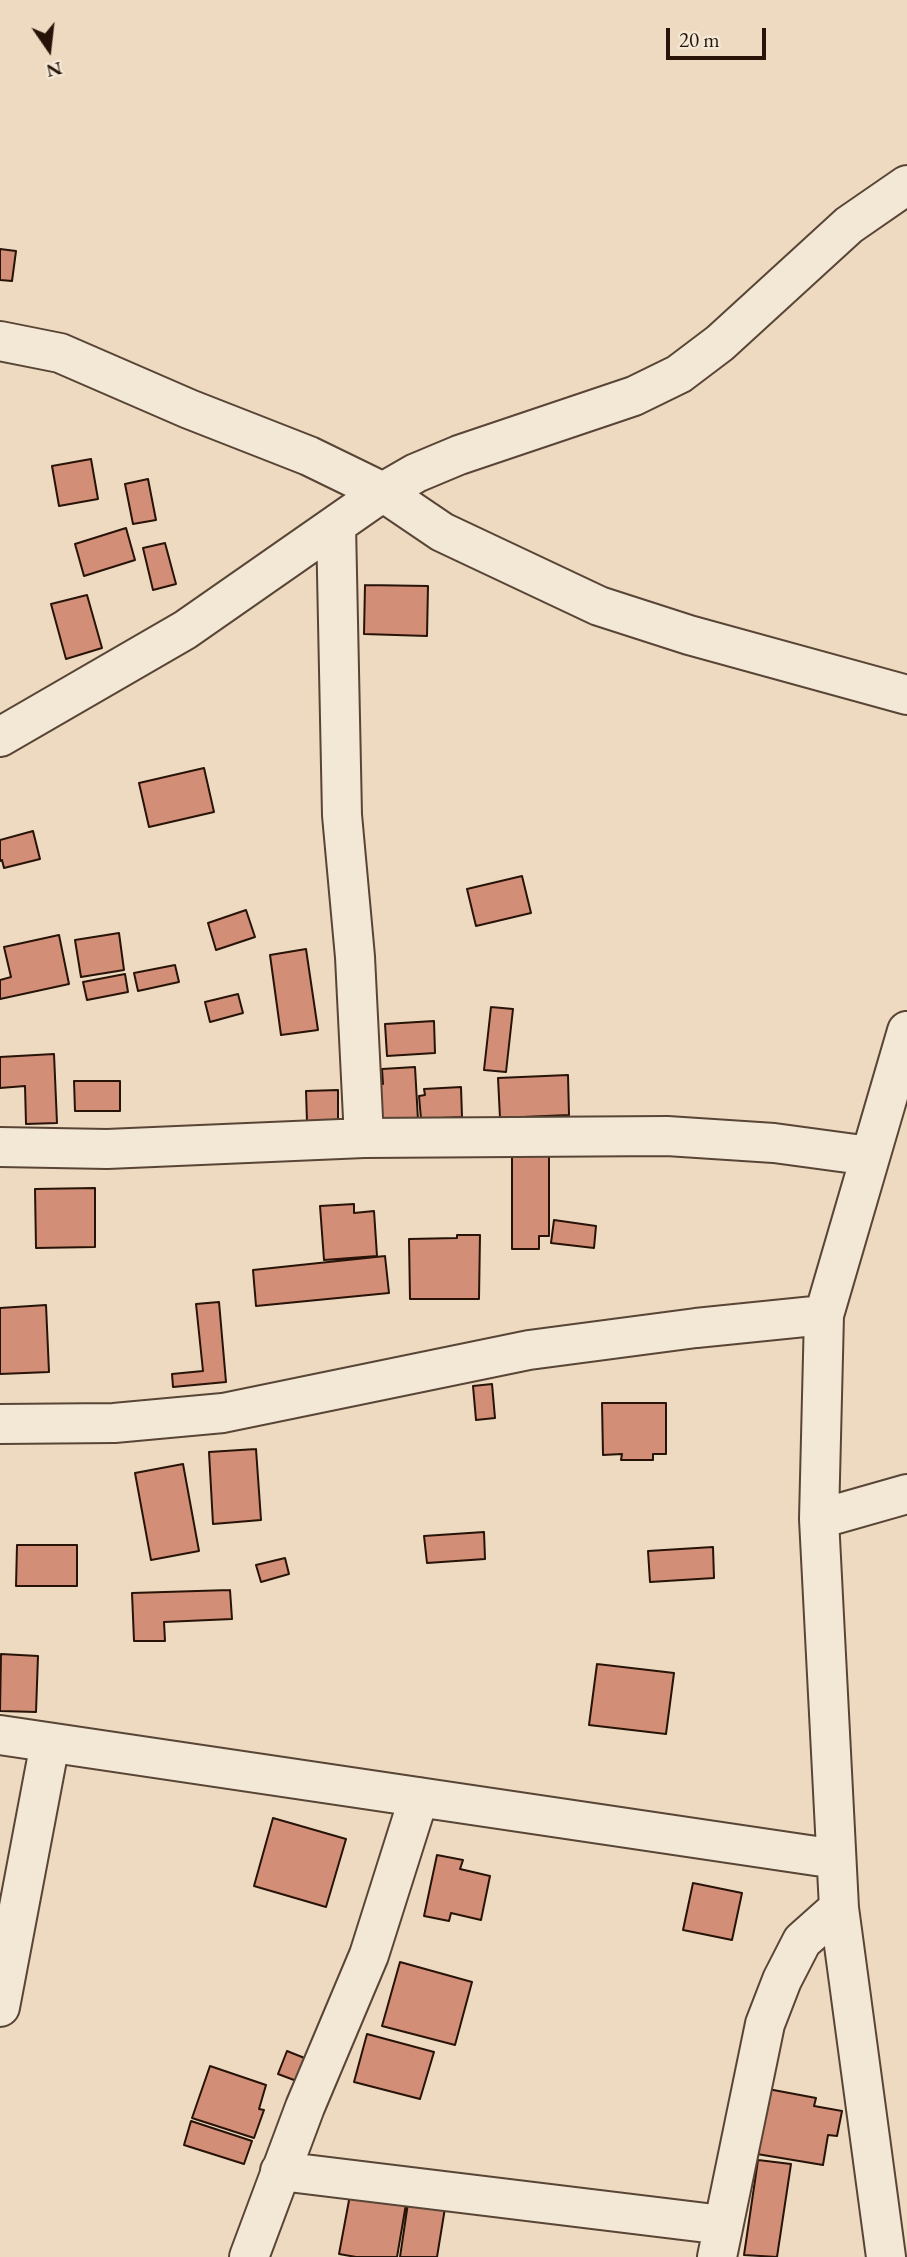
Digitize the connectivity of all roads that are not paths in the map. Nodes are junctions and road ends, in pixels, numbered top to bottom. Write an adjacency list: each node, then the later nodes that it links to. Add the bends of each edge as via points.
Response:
1 (907, 185): 3 (street, via 849,225 720,343 679,374 634,396 459,455)
2 (0, 341): 3 (street, via 60,352 309,456)
3 (383, 492): 4 (street); 5 (street, via 442,532 599,606)
4 (336, 525): 6 (street, via 185,630); 8 (street, via 342,815)
5 (907, 695)
6 (0, 737)
7 (907, 1031): 10 (street)
8 (364, 1138): 9 (street, via 107,1149); 10 (street, via 667,1136 774,1143)
9 (0, 1147)
10 (870, 1156): 11 (street)
11 (824, 1315): 12 (street, via 529,1350 223,1413 114,1423); 14 (street)
12 (0, 1424)
13 (907, 1494): 14 (street)
14 (819, 1519): 18 (street)
15 (0, 1735): 16 (street)
16 (50, 1743): 17 (street); 20 (street)
17 (419, 1797): 18 (street); 21 (street, via 369,1955)
18 (836, 1859): 19 (street)
19 (839, 1908): 22 (street, via 802,1941 765,2024); 24 (street)
20 (0, 2007)
21 (280, 2171): 22 (street); 23 (street)
22 (720, 2241)
23 (249, 2257)
24 (886, 2257)

